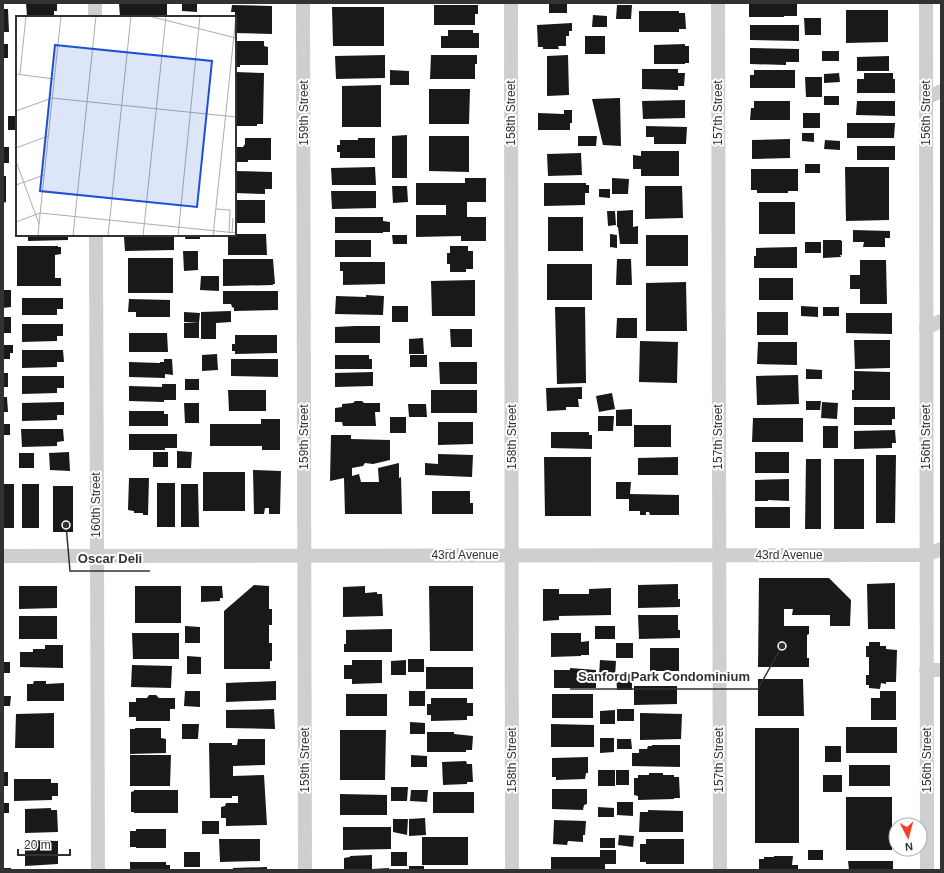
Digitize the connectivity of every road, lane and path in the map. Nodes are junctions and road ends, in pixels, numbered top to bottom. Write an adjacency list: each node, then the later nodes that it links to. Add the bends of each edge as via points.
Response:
1 (95, 3): 6 (street)
2 (303, 3): 14 (street, 159th Street)
3 (511, 3): 15 (street, 158th Street)
4 (718, 3): 13 (street, 157th Street)
5 (926, 3): 8 (street, 156th Street)
6 (95, 16)
7 (941, 91): 8 (street)
8 (926, 98): 11 (street, 156th Street)
9 (96, 236): 18 (street, 160th Street)
10 (941, 321): 11 (street)
11 (926, 328): 16 (street, 156th Street)
12 (941, 549): 16 (street)
13 (718, 554): 15 (street, 43rd Avenue); 16 (street, 43rd Avenue); 24 (street, 157th Street)
14 (304, 555): 15 (street, 43rd Avenue); 18 (street, 43rd Avenue); 22 (street, 159th Street)
15 (512, 555): 23 (street, 158th Street)
16 (926, 555): 19 (street, 156th Street)
17 (3, 556): 18 (street, 43rd Avenue)
18 (96, 556): 21 (street, 160th Street)
19 (926, 670): 20 (street); 25 (street, 156th Street)
20 (941, 670)
21 (98, 870)
22 (305, 870)
23 (512, 870)
24 (720, 870)
25 (927, 870)

